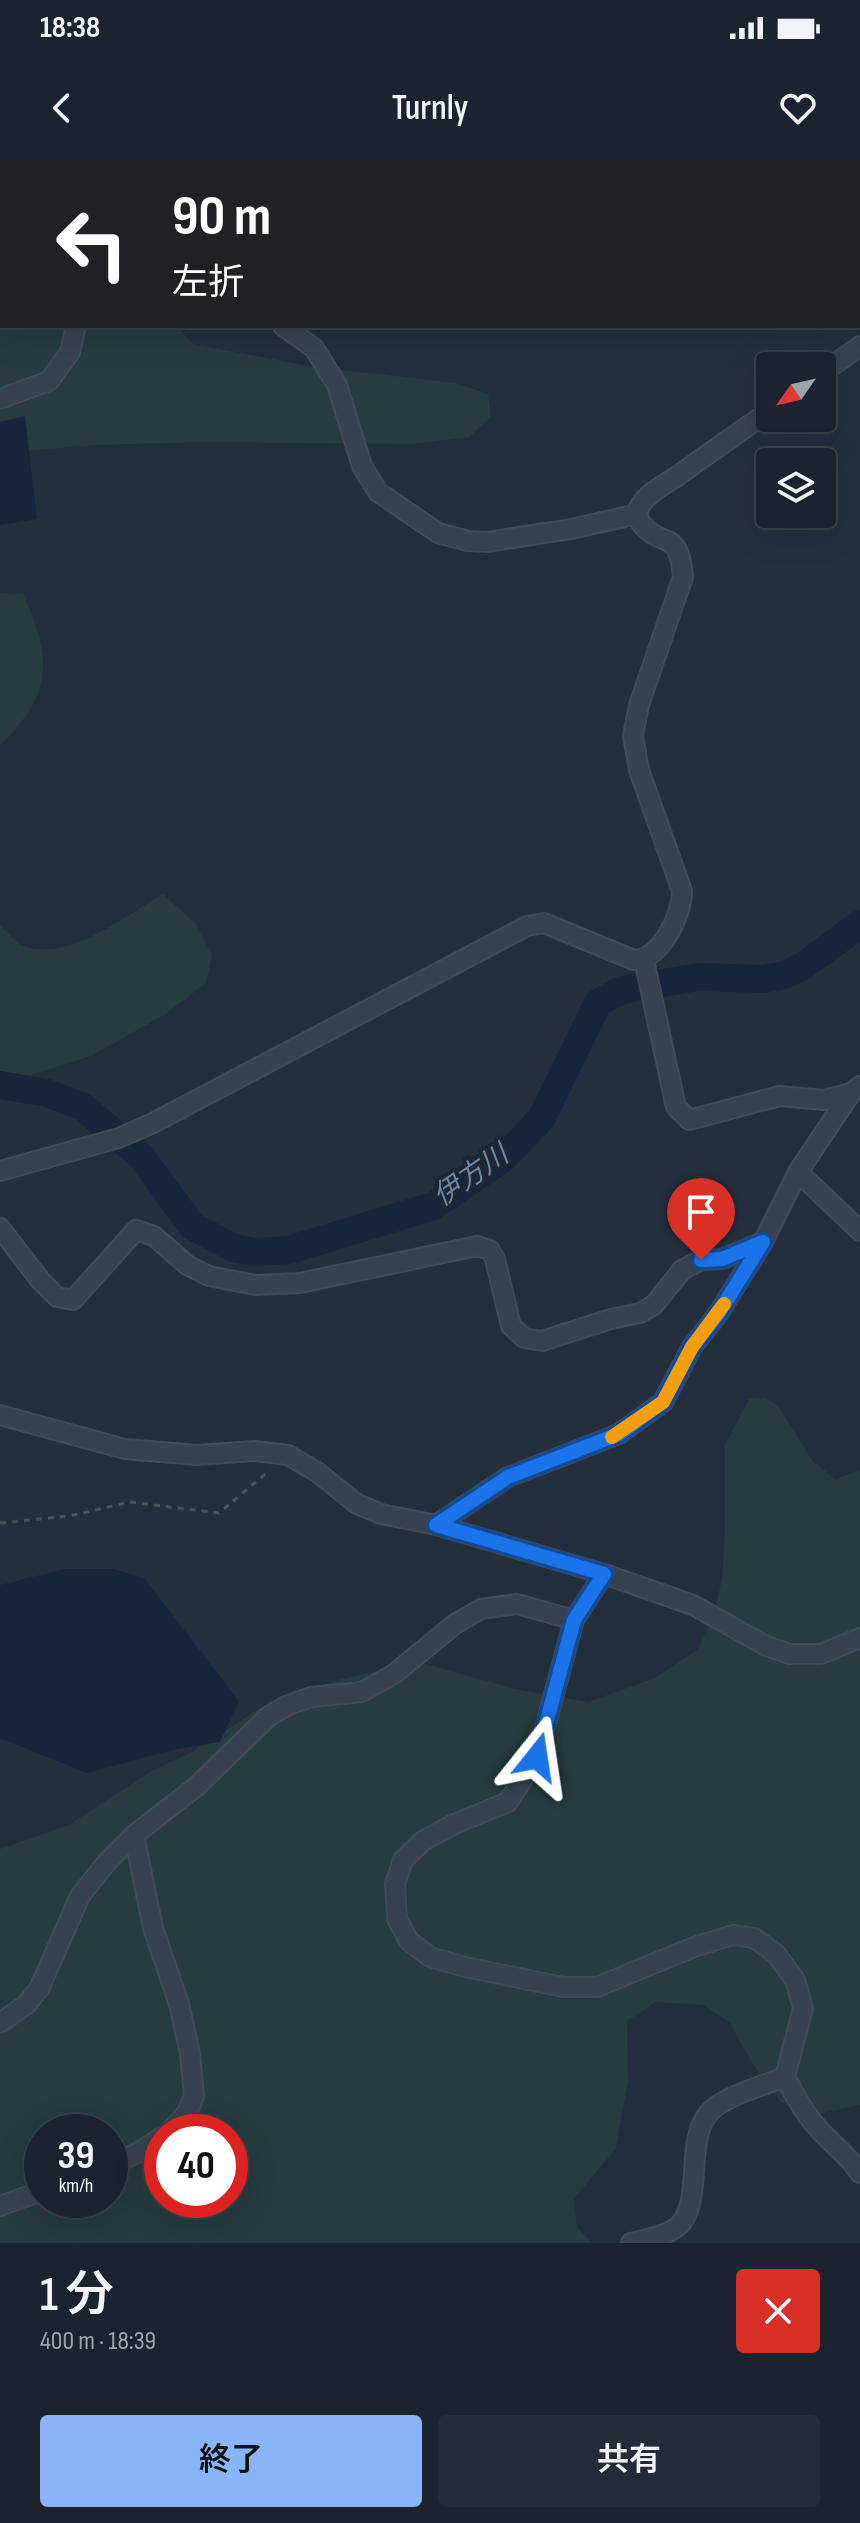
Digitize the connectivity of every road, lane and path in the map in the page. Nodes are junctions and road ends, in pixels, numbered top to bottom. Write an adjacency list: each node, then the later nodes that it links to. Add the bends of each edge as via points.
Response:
1 (76, 328): 5 (street, via 70,352 49,381)
2 (286, 328): 7 (street, via 314,348 337,385 362,466 378,492 438,533 487,542)
3 (860, 346): 4 (street)
4 (836, 363)
5 (0, 399)
6 (756, 420): 7 (street, via 659,489 641,504)
7 (638, 514): 8 (street, via 645,527 677,548 683,577 633,736 639,770 682,891 674,921)
8 (644, 960): 9 (street, via 676,1107 689,1120 780,1096 824,1100); 10 (street, via 544,923 527,926 153,1123 119,1138)
9 (856, 1090): 11 (street)
10 (0, 1171)
11 (798, 1172): 13 (street); 14 (street)
12 (0, 1228): 14 (street, via 57,1297 73,1300 136,1230 154,1236 187,1265 209,1276 255,1285 300,1283 477,1246 490,1250 495,1259 511,1326 524,1338 542,1341 640,1313 654,1305 682,1270)
13 (860, 1231)
14 (763, 1242): 18 (street, via 692,1347 663,1402 619,1434 508,1477)
15 (0, 1415): 16 (street, via 125,1449)
16 (288, 1455): 17 (path, via 219,1513 130,1502 69,1516); 18 (street, via 357,1504)
17 (0, 1523)
18 (436, 1525): 19 (street)
19 (604, 1574): 20 (street); 21 (street, via 693,1605 790,1654 821,1654)
20 (574, 1620): 22 (street, via 517,1604 481,1609 362,1692 311,1697 268,1717 197,1786); 24 (street, via 537,1757 508,1802 423,1841 403,1860 395,1884 397,1919 409,1941 430,1957 563,1987 597,1987 694,1947 733,1935 754,1938 776,1954 795,1980 803,2008)
21 (860, 1638)
22 (134, 1835): 23 (street, via 80,1896 40,1987); 25 (street, via 153,1928 190,2054 194,2096)
23 (0, 2023)
24 (785, 2077): 26 (street, via 816,2126); 29 (street, via 716,2106 706,2117 697,2145 682,2224)
25 (186, 2114)
26 (860, 2173)
27 (24, 2197): 28 (street)
28 (0, 2206)
29 (631, 2243)

